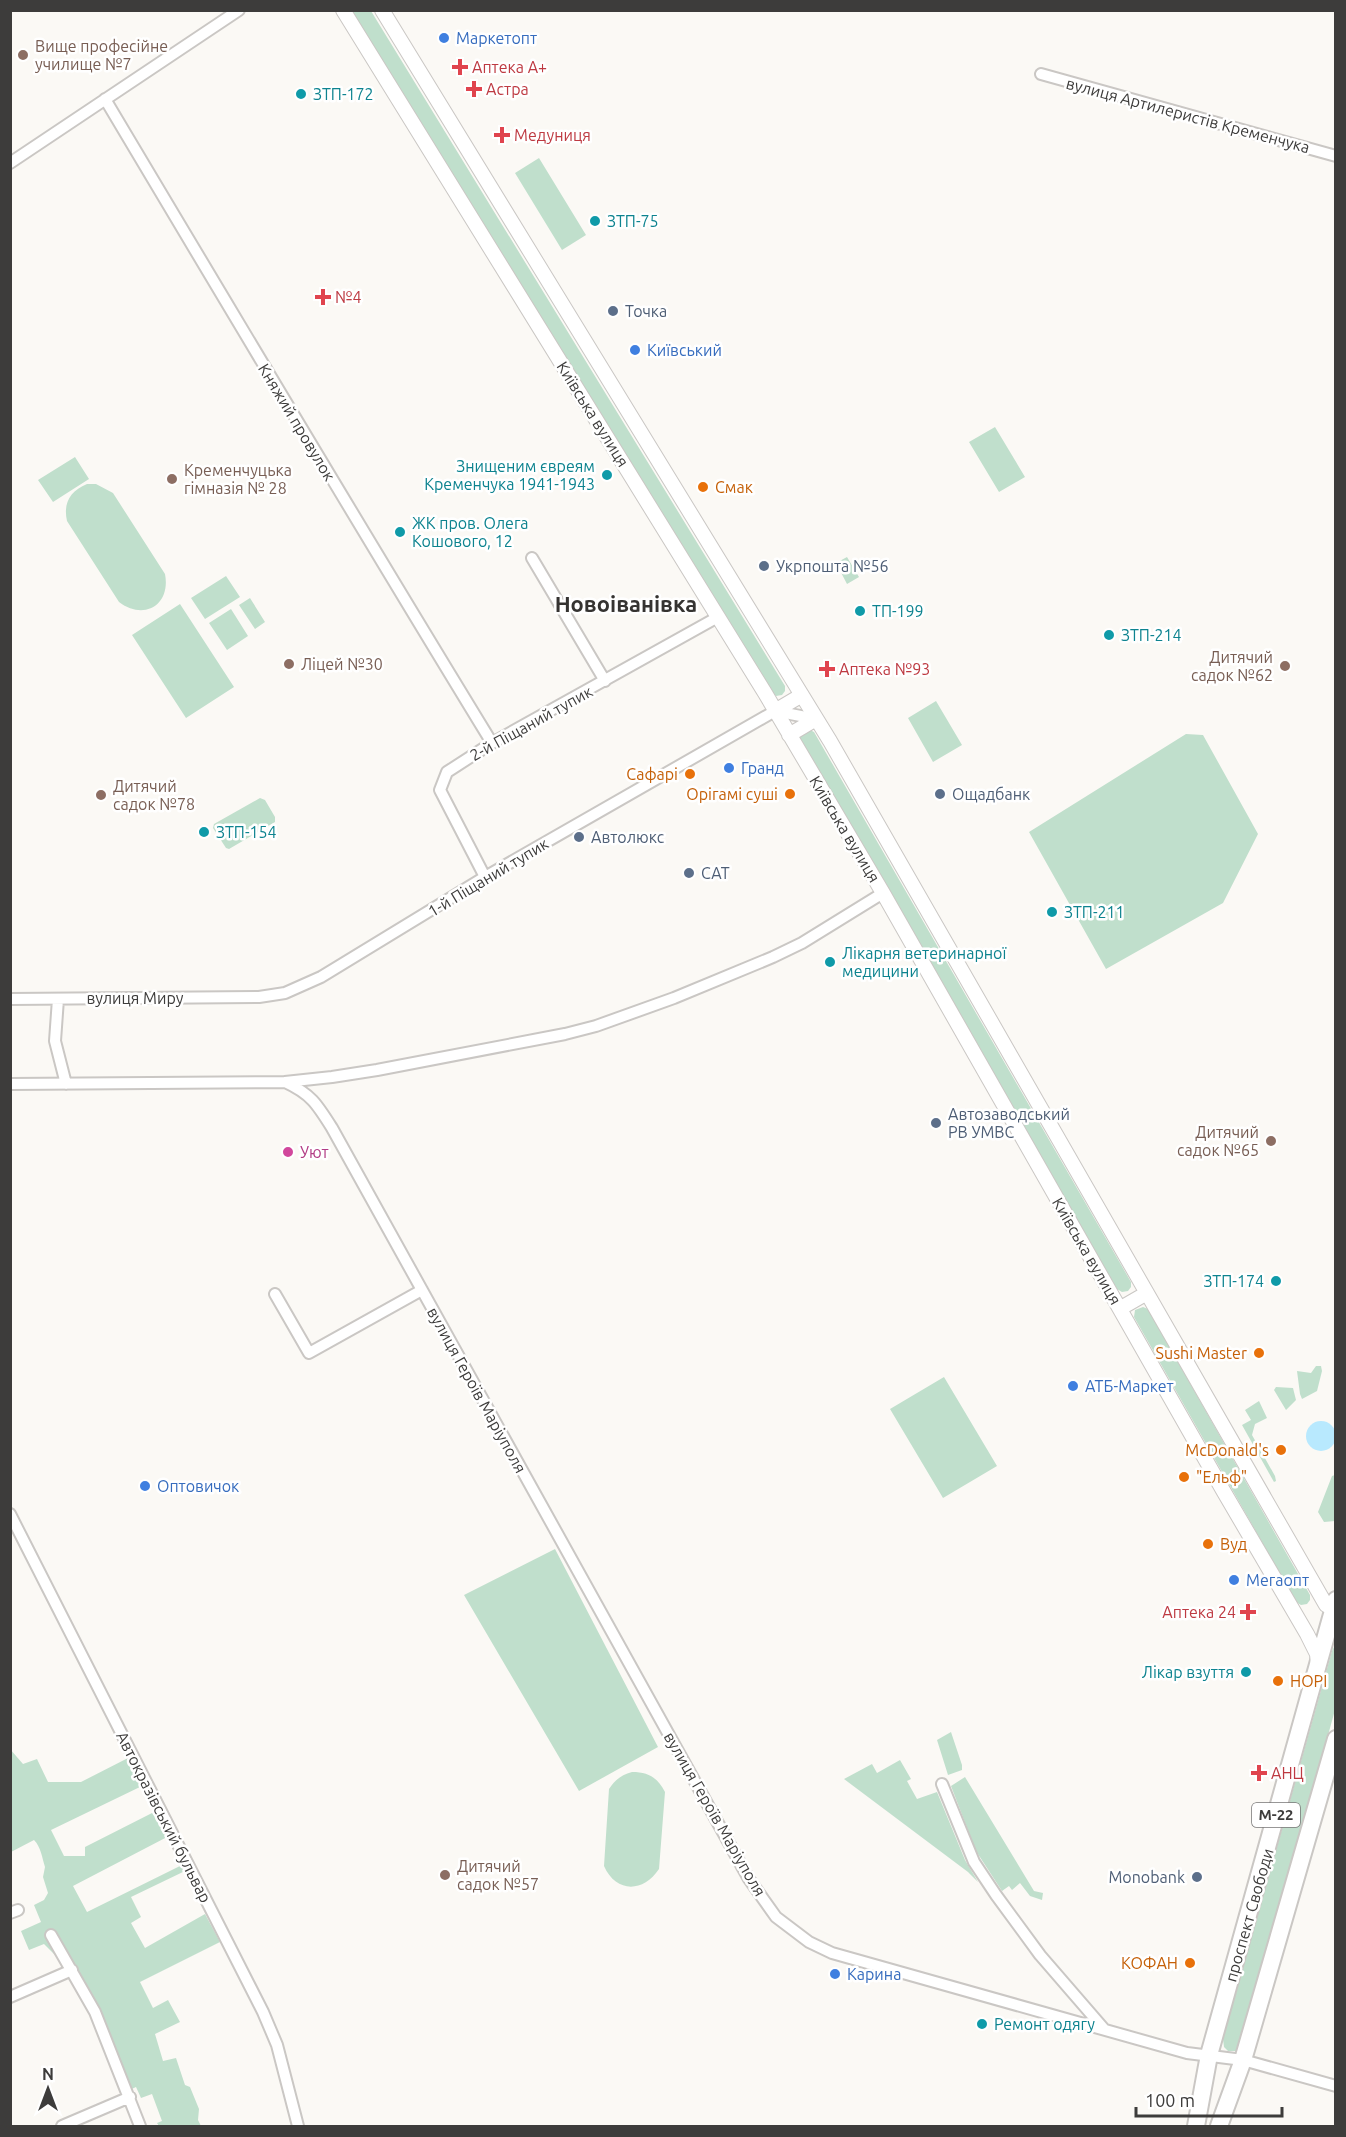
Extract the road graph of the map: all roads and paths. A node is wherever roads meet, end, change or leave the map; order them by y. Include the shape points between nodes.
1 (239, 10) edge
2 (344, 10) edge
3 (382, 10) edge
4 (1041, 74) dead end
5 (105, 99) junction
6 (1335, 156) edge
7 (10, 163) edge
8 (532, 558) dead end
9 (718, 617) junction
10 (605, 681) junction
11 (802, 695) junction
12 (775, 711) junction
13 (816, 719) junction
14 (789, 735) junction
15 (492, 743) junction
16 (485, 877) junction
17 (882, 893) junction
18 (259, 997) joint
19 (10, 999) edge
20 (58, 999) junction
21 (285, 1082) junction
22 (10, 1084) edge
23 (66, 1084) junction
24 (422, 1290) junction
25 (1147, 1293) junction
26 (275, 1294) dead end
27 (1121, 1308) junction
28 (10, 1514) edge
29 (1335, 1605) edge
30 (1318, 1664) junction
31 (1335, 1739) edge
32 (942, 1784) dead end
33 (51, 1935) dead end
34 (72, 1970) junction
35 (10, 1997) edge
36 (1104, 2029) junction
37 (1209, 2055) junction
38 (1243, 2060) junction
39 (1335, 2086) edge
40 (130, 2097) junction
41 (62, 2127) edge
42 (140, 2127) edge
43 (298, 2127) edge
44 (1196, 2127) edge
45 (1219, 2127) edge

1 - 5 street
2 - 9 main road, Київська вулиця
3 - 11 main road, Київська вулиця
4 - 6 street, вулиця Артилеристів Кременчука
5 - 7 street
5 - 15 street, Княжий провулок
8 - 10 street
9 - 10 street, 2-й Піщаний тупик
9 - 12 main road, Київська вулиця
10 - 15 street, 2-й Піщаний тупик
11 - 12 main road
11 - 13 main road, Київська вулиця
12 - 13 street
12 - 14 main road, Київська вулиця
12 - 16 street, 1-й Піщаний тупик
13 - 14 main road
13 - 25 main road, Київська вулиця
14 - 17 main road, Київська вулиця
15 - 16 street, 2-й Піщаний тупик via 447,772 440,790
16 - 18 street, 1-й Піщаний тупик via 321,977 285,993
17 - 21 street via 773,957 596,1026 377,1070
17 - 27 main road, Київська вулиця
18 - 20 street, вулиця Миру
19 - 20 street, вулиця Миру
20 - 23 street via 55,1041
21 - 23 street
21 - 24 street, вулиця Героїв Маріуполя via 307,1093 319,1107
22 - 23 street
24 - 26 street, вулиця Героїв Маріуполя via 309,1353
24 - 36 street, вулиця Героїв Маріуполя via 748,1880 776,1917 809,1942 832,1953
25 - 27 main road
25 - 29 main road, Київська вулиця via 1326,1605
27 - 30 main road, Київська вулиця via 1307,1634
28 - 43 street, Автокразівський бульвар via 262,2012 277,2045
29 - 30 highway, проспект Свободи / М-22
30 - 37 highway, проспект Свободи / М-22
31 - 38 highway, М-22
32 - 36 street via 974,1862 1040,1955
33 - 34 street
34 - 35 street
34 - 40 street via 95,2012
36 - 37 street, вулиця Героїв Маріуполя via 1187,2053
37 - 38 street, вулиця Героїв Маріуполя
37 - 44 highway, проспект Свободи / М-22
38 - 39 street, вулиця Героїв Маріуполя
38 - 45 highway, М-22
40 - 41 street
40 - 42 street

